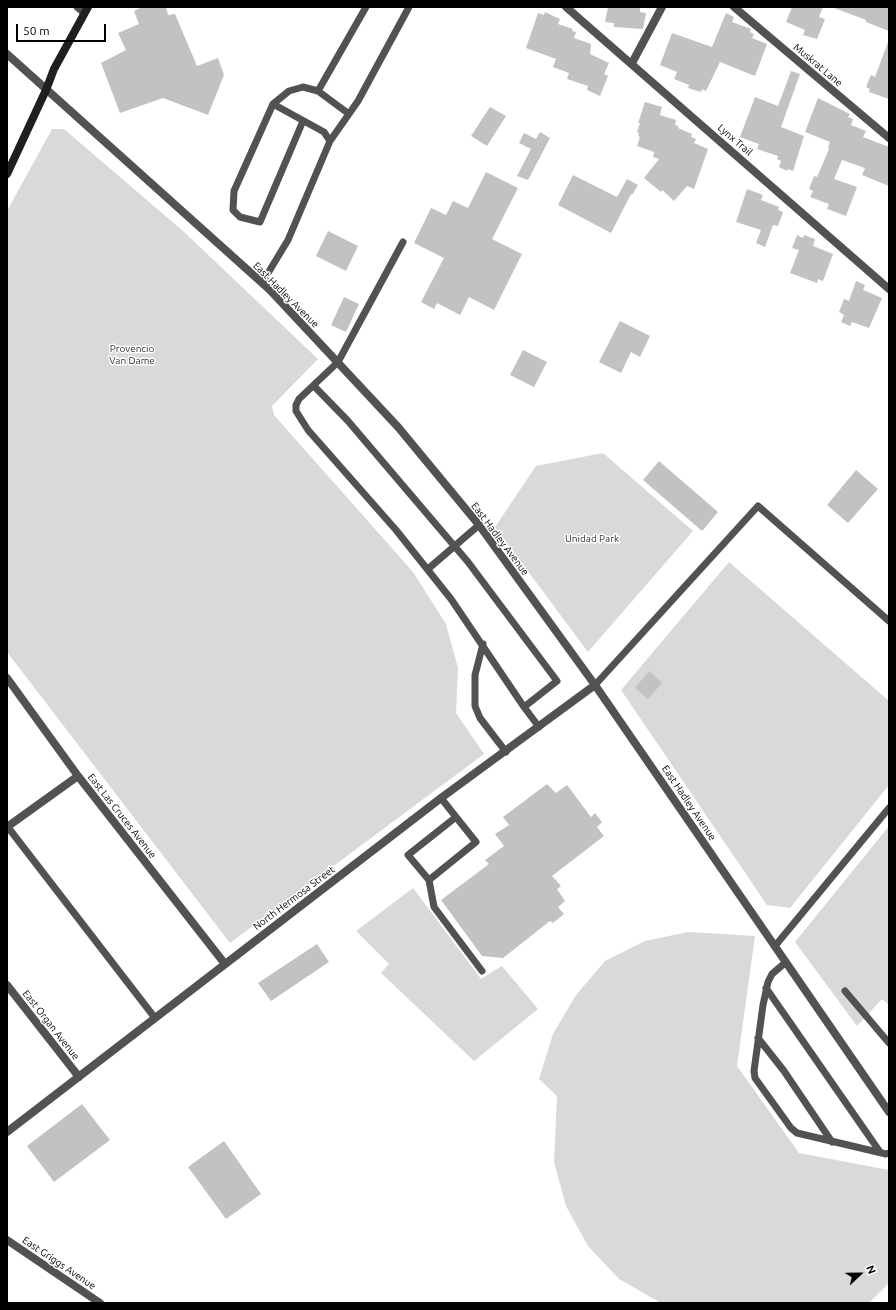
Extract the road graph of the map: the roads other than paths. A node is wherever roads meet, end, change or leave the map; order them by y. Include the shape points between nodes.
1 (77, 7) edge
2 (366, 7) edge
3 (410, 7) edge
4 (566, 7) edge
5 (662, 7) edge
6 (734, 7) edge
7 (86, 10) edge
8 (7, 54) edge
9 (632, 63) junction
10 (46, 90) junction
11 (318, 91) junction
12 (273, 104) junction
13 (349, 114) junction
14 (303, 120) junction
15 (889, 138) edge
16 (330, 141) junction
17 (10, 161) edge
18 (7, 174) edge
19 (403, 242) dead end
20 (262, 283) junction
21 (889, 288) edge
22 (338, 362) junction
23 (314, 386) junction
24 (479, 526) junction
25 (455, 546) junction
26 (428, 569) junction
27 (889, 621) edge
28 (483, 644) junction
29 (7, 678) edge
30 (596, 685) junction
31 (524, 707) junction
32 (539, 727) junction
33 (506, 752) junction
34 (78, 776) junction
35 (441, 798) junction
36 (889, 808) edge
37 (456, 817) junction
38 (7, 826) edge
39 (429, 880) junction
40 (775, 946) junction
41 (786, 962) junction
42 (225, 964) junction
43 (482, 971) dead end
44 (7, 985) edge
45 (766, 988) junction
46 (844, 992) dead end
47 (155, 1018) junction
48 (758, 1038) junction
49 (889, 1043) edge
50 (79, 1076) junction
51 (889, 1112) edge
52 (8, 1130) edge
53 (832, 1142) junction
54 (880, 1152) junction
55 (889, 1153) edge
56 (7, 1240) edge
57 (100, 1303) edge

1 - 7 lane
2 - 11 lane
3 - 13 lane
4 - 9 street, Lynx Trail
5 - 9 street
6 - 15 street, Muskrat Lane
7 - 10 main road via 54,69
8 - 10 street, East Hadley Avenue
9 - 21 street, Lynx Trail
10 - 17 main road
10 - 20 street, East Hadley Avenue
11 - 12 lane via 303,87 289,91
11 - 13 lane
12 - 14 lane
12 - 14 lane via 234,190 233,210 240,217 260,222
13 - 16 lane
14 - 16 lane via 324,132
16 - 20 lane via 288,240
17 - 18 main road
19 - 22 lane
20 - 22 street, East Hadley Avenue
22 - 23 lane
22 - 24 street, East Hadley Avenue via 398,427
23 - 25 lane via 353,427
23 - 26 lane via 296,405 300,419
24 - 25 lane
24 - 30 street, East Hadley Avenue
25 - 26 lane
25 - 31 lane via 557,682
26 - 28 lane
27 - 30 lane via 758,506
28 - 31 lane
28 - 33 lane via 476,675 475,706 480,718
29 - 34 street, East Las Cruces Avenue
30 - 32 street, North Hermosa Street
30 - 40 street, East Hadley Avenue
31 - 32 lane
32 - 33 street, North Hermosa Street
33 - 35 street, North Hermosa Street
34 - 38 street
34 - 42 street, East Las Cruces Avenue
35 - 37 lane
35 - 42 street, North Hermosa Street
36 - 40 lane
37 - 39 lane via 476,842
37 - 39 lane via 408,855
38 - 47 lane
39 - 43 lane via 434,907
40 - 41 street, East Hadley Avenue
41 - 45 lane via 772,974
41 - 51 street, East Hadley Avenue
42 - 47 street, North Hermosa Street
44 - 50 street, East Organ Avenue
45 - 48 lane
45 - 54 lane
46 - 49 lane
47 - 50 street, North Hermosa Street
48 - 53 lane via 784,1071
48 - 53 lane via 755,1078 791,1128 806,1137
50 - 52 street, North Hermosa Street
53 - 54 lane
54 - 55 lane
56 - 57 street, East Griggs Avenue

